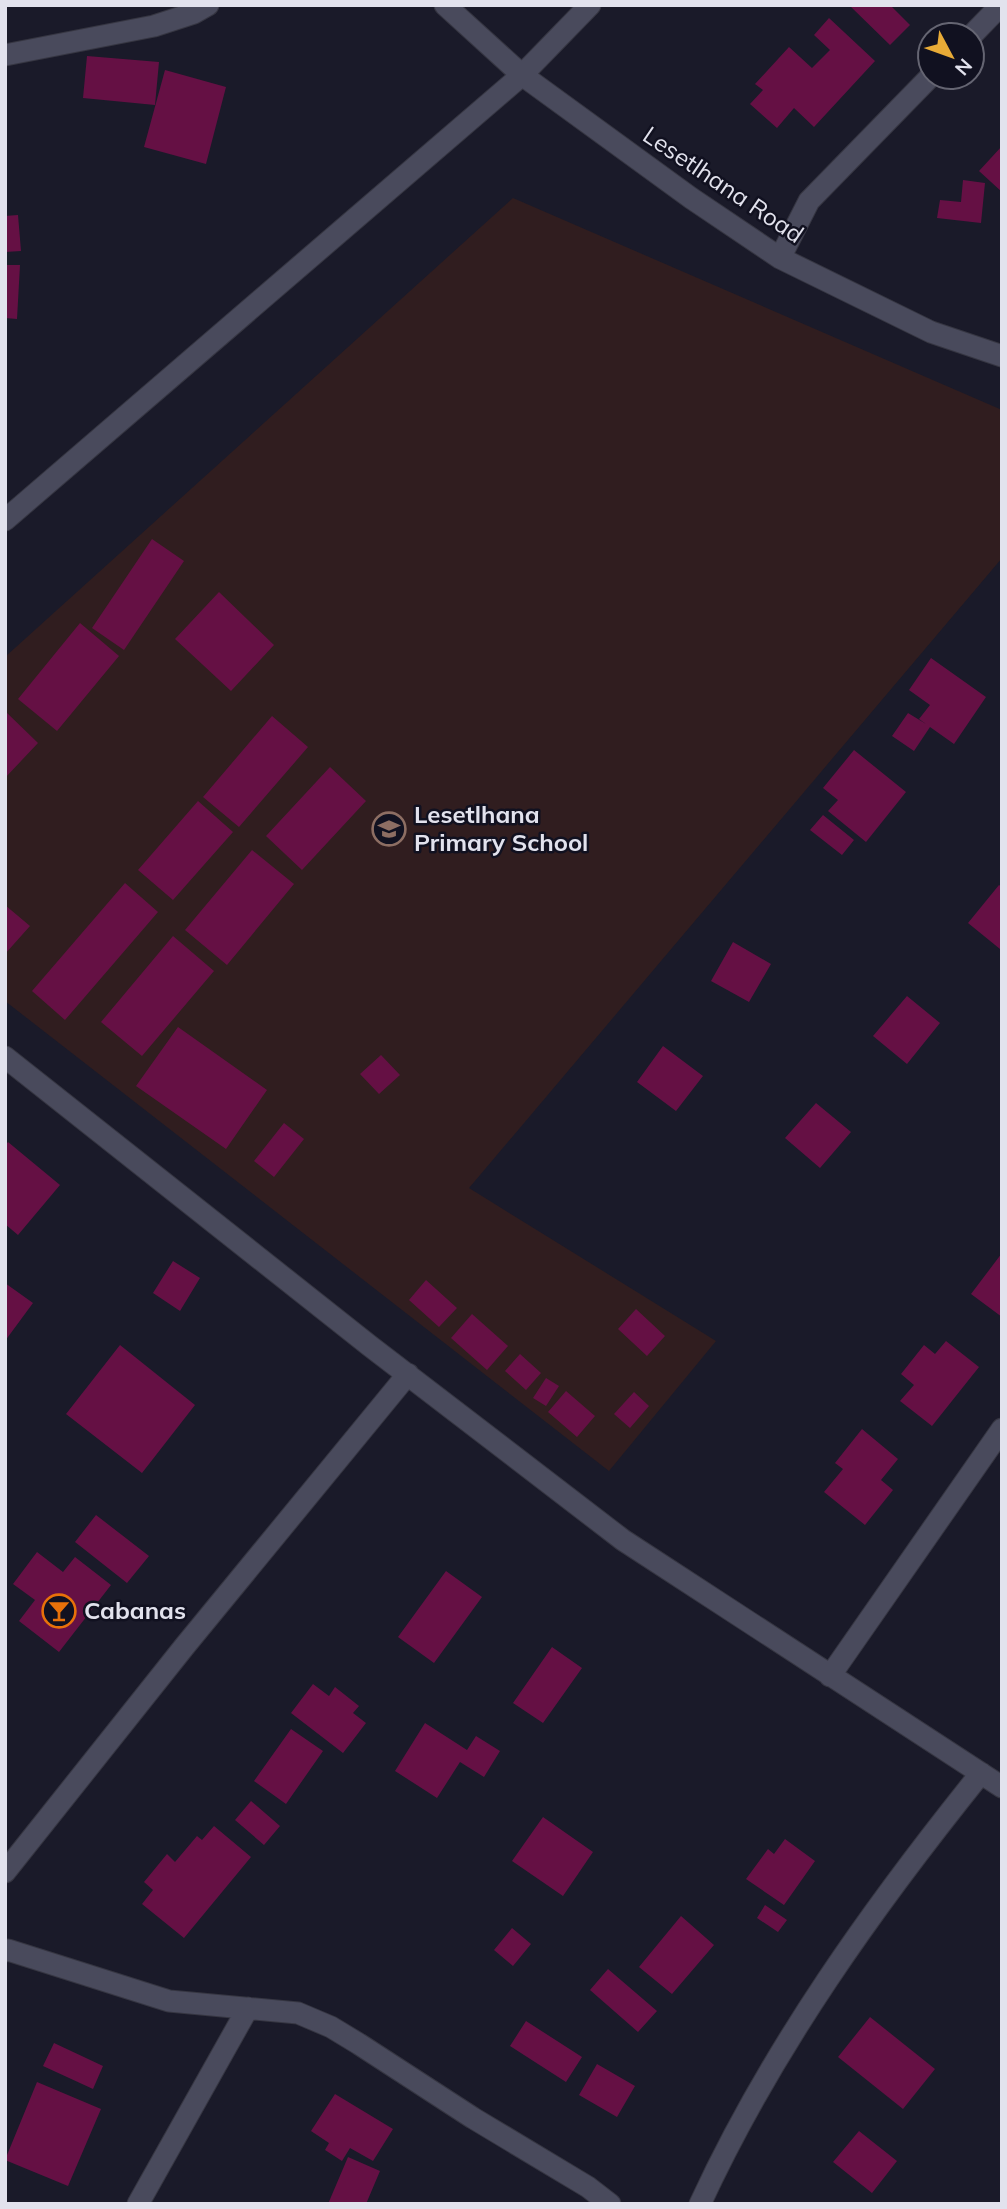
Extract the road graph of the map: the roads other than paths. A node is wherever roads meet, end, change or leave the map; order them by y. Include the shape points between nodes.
1 (208, 5) edge
2 (590, 5) edge
3 (1001, 5) edge
4 (446, 6) edge
5 (986, 21) edge
6 (5, 55) edge
7 (522, 75) junction
8 (916, 91) edge
9 (780, 258) junction
10 (1002, 356) edge
11 (5, 520) edge
12 (6, 1059) edge
13 (408, 1374) junction
14 (1002, 1429) edge
15 (830, 1676) junction
16 (981, 1773) junction
17 (1002, 1787) edge
18 (5, 1872) edge
19 (5, 1951) edge
20 (248, 2008) junction
21 (138, 2204) edge
22 (610, 2204) edge
23 (701, 2204) edge

1 - 6 street via 154,26
2 - 7 street
3 - 5 street
4 - 7 street, Lesetlhana Road
7 - 9 street, Lesetlhana Road
7 - 11 street
8 - 9 street via 809,201
9 - 10 street, Lesetlhana Road via 931,332
12 - 13 street
13 - 15 street via 623,1540
13 - 18 street
14 - 15 street
15 - 16 street
16 - 17 street
16 - 23 street via 880,1902 806,2014 726,2149
19 - 20 street via 169,2001
20 - 21 street
20 - 22 street via 298,2013 331,2027

